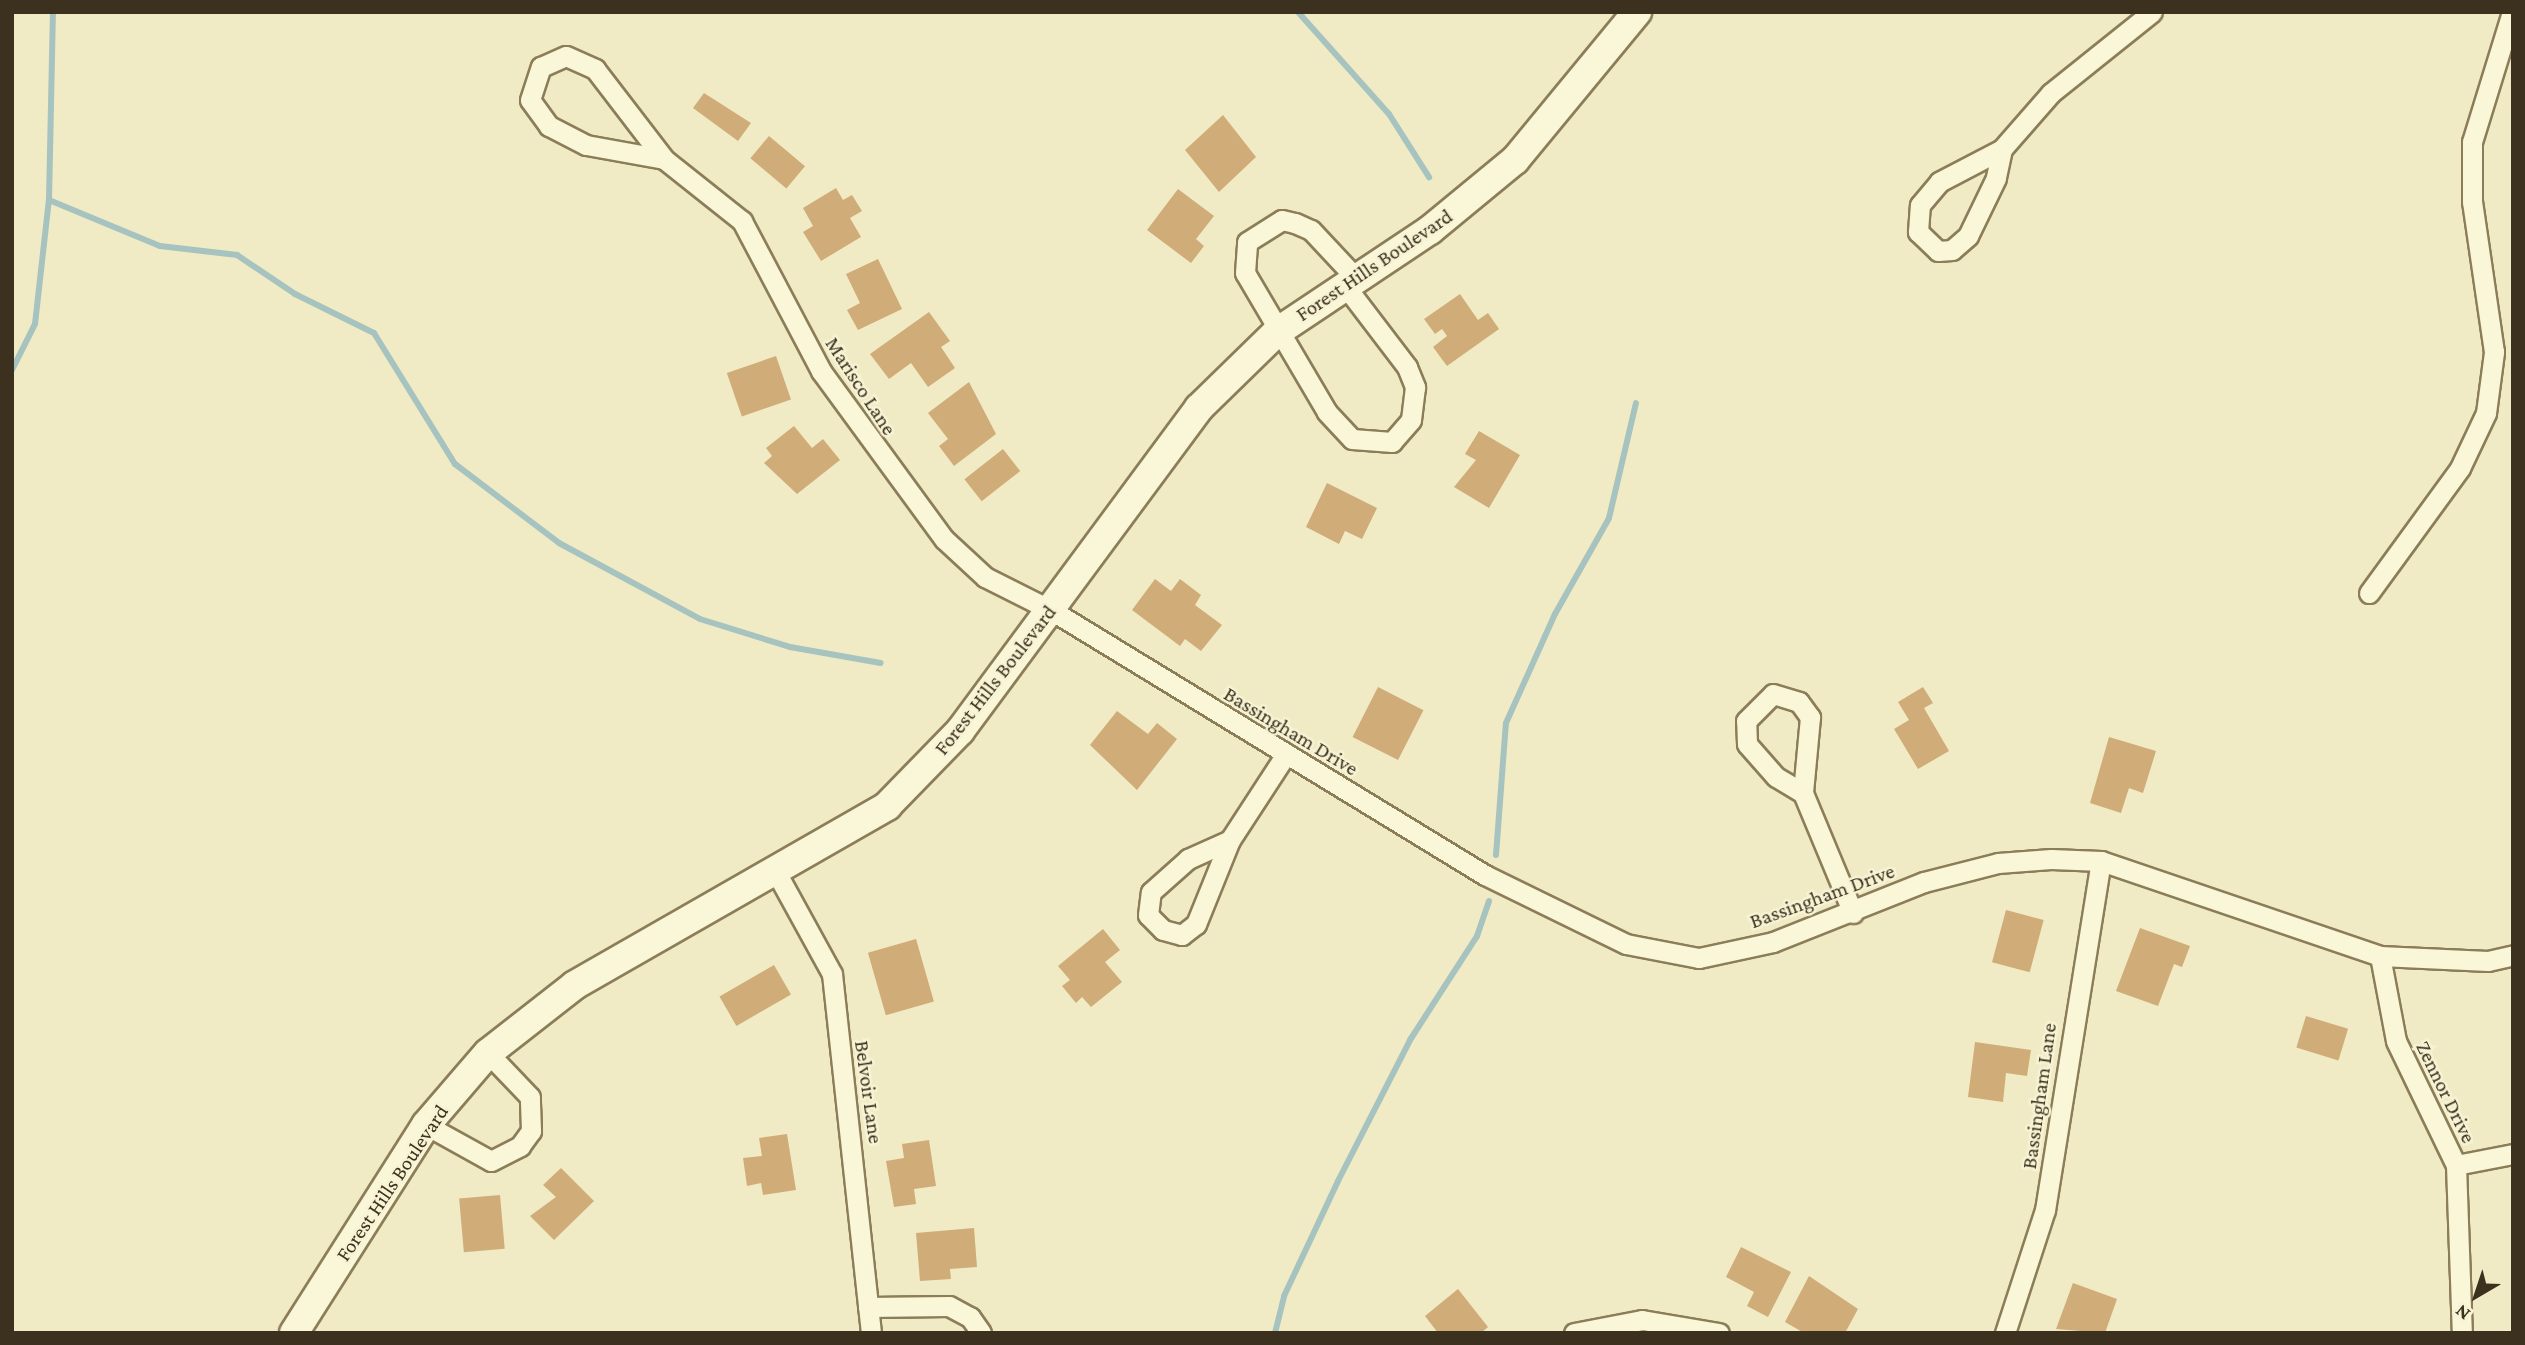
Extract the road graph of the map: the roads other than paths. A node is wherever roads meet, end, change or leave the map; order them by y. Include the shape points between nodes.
1 (1637, 12) edge
2 (2152, 12) edge
3 (2512, 12) edge
4 (2002, 149) junction
5 (664, 159) junction
6 (1349, 280) junction
7 (1277, 332) junction
8 (2369, 593) dead end
9 (1051, 610) junction
10 (1286, 754) junction
11 (1803, 793) junction
12 (1230, 840) junction
13 (2101, 861) junction
14 (776, 872) junction
15 (1853, 913) junction
16 (2513, 955) edge
17 (2380, 956) junction
18 (488, 1053) junction
19 (426, 1125) junction
20 (2513, 1154) edge
21 (2456, 1165) junction
22 (869, 1307) junction
23 (294, 1333) edge
24 (871, 1333) edge
25 (981, 1333) edge
26 (1574, 1333) edge
27 (1720, 1333) edge
28 (2006, 1333) edge
29 (2462, 1333) edge

1 - 6 main road, Forest Hills Boulevard via 1515,160 1430,230
2 - 4 street via 2051,93
3 - 8 street via 2472,142 2472,202 2494,352 2486,414 2460,468
4 - 4 street via 1939,182 1920,205 1918,232 1938,251 1952,250 1968,236 1996,178
5 - 5 street, Marisco Lane via 596,69 566,56 541,66 530,100 549,126 586,145
5 - 9 street, Marisco Lane via 742,221 821,371 944,539 985,578
6 - 7 main road, Forest Hills Boulevard
6 - 7 street via 1311,230 1282,220 1264,228 1247,242 1244,273
6 - 7 street via 1407,367 1415,387 1411,420 1398,438 1373,444 1340,428
7 - 9 main road, Forest Hills Boulevard via 1199,408
9 - 10 street, Bassingham Drive
9 - 14 main road, Forest Hills Boulevard via 960,731 887,806
10 - 12 street
10 - 15 street, Bassingham Drive via 1485,875 1626,944 1699,958 1773,942
11 - 11 street via 1810,717 1799,702 1773,694 1746,721 1746,744 1776,777
11 - 15 street
12 - 12 street via 1188,859 1150,892 1148,915 1163,930 1182,935 1196,924
13 - 15 street, Bassingham Drive via 1998,863 1924,882
13 - 17 street, Bassingham Drive
13 - 28 street, Bassingham Lane via 2045,1210
14 - 18 main road, Forest Hills Boulevard via 575,985
14 - 22 street, Belvoir Lane via 832,974
16 - 17 street, Bassingham Drive via 2488,961
17 - 21 street, Zennor Drive via 2396,1041
18 - 19 main road, Forest Hills Boulevard
18 - 19 street via 530,1097 531,1131 520,1146 491,1161
19 - 23 main road, Forest Hills Boulevard
20 - 21 street
21 - 29 street, Zennor Drive
22 - 24 street, Belvoir Lane
22 - 25 street via 949,1306 970,1317
26 - 27 street via 1642,1320

